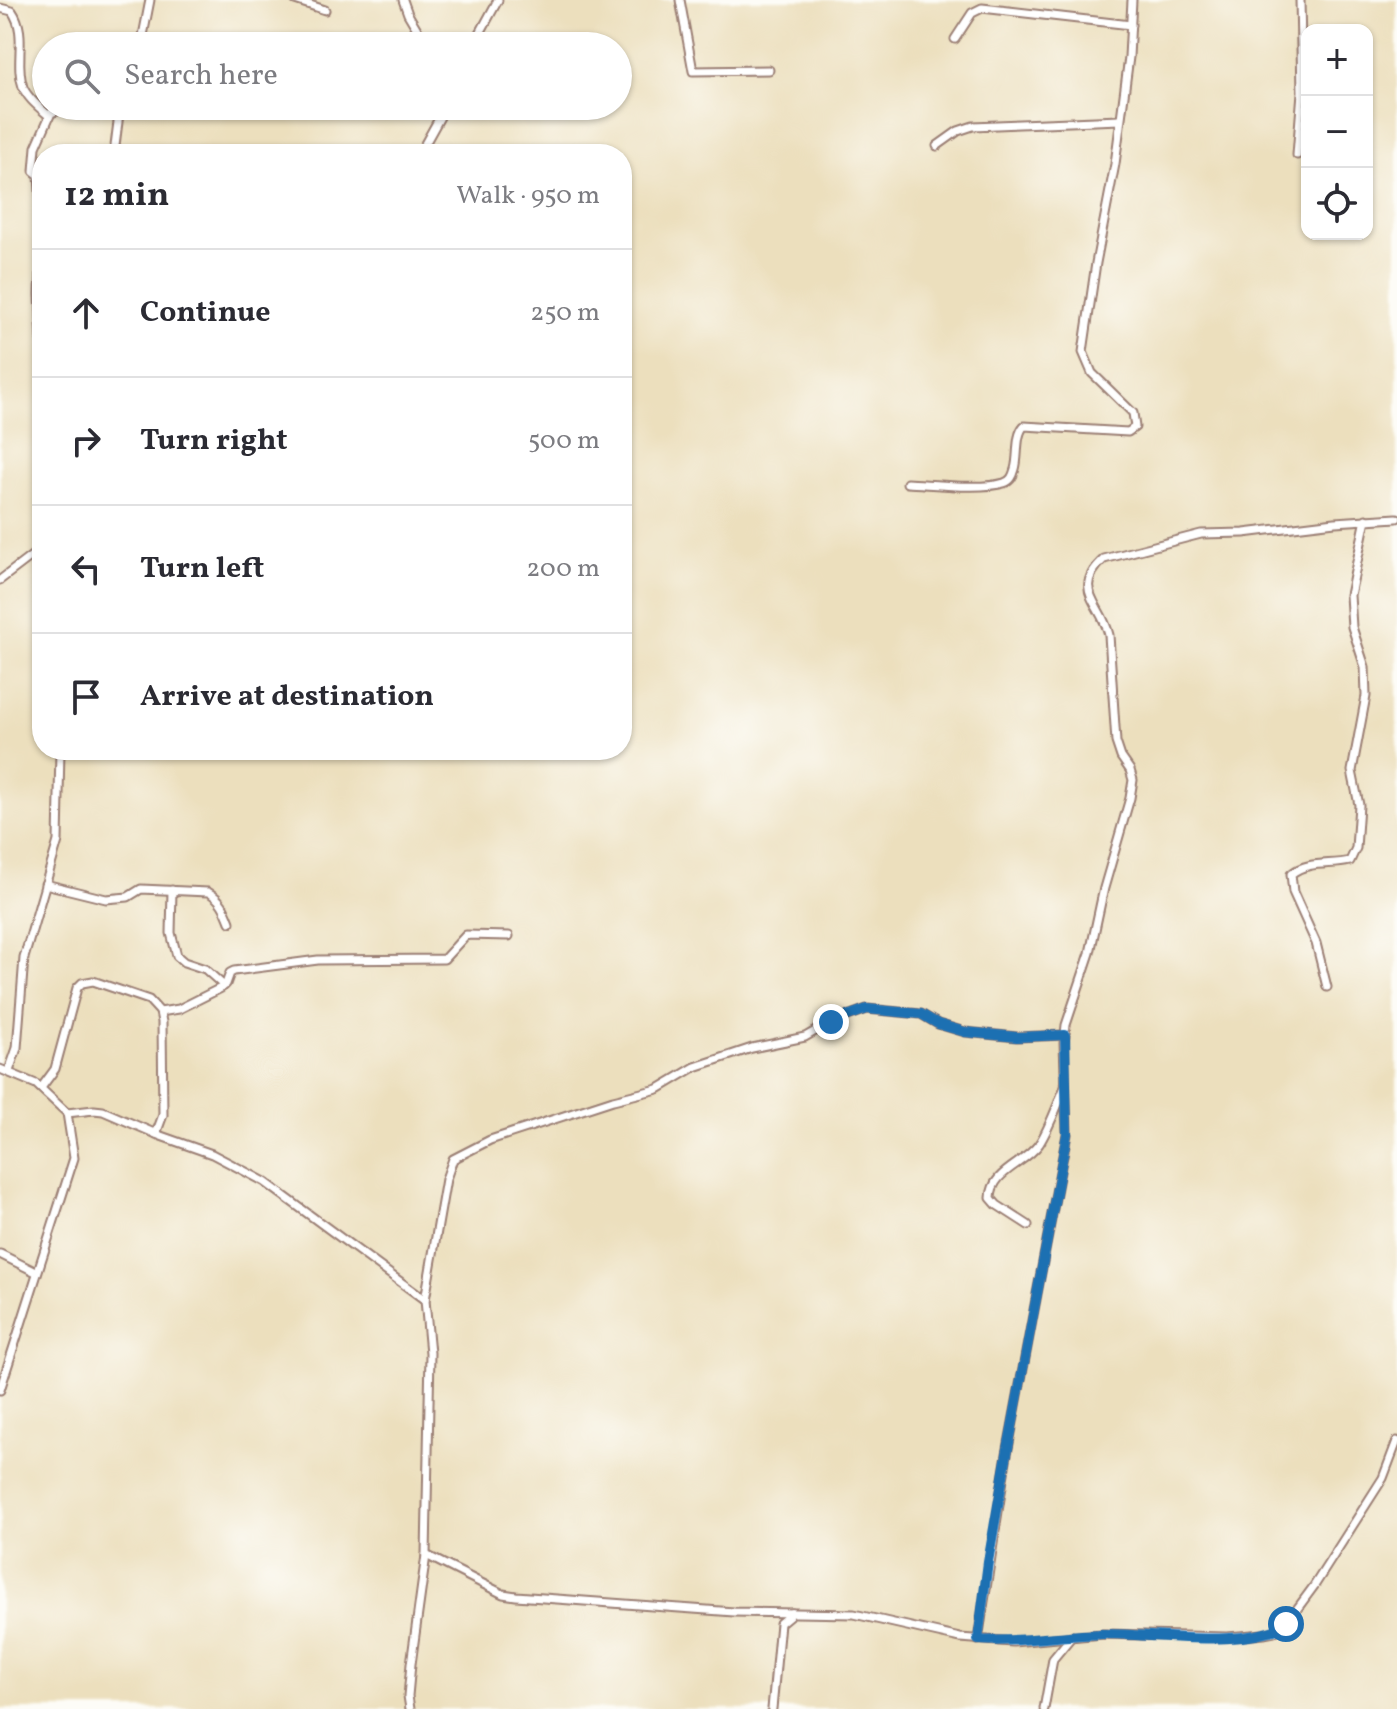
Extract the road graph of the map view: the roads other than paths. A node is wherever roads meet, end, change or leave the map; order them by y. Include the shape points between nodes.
1 (150, 0) edge
2 (295, 0) edge
3 (403, 0) edge
4 (498, 0) edge
5 (680, 0) edge
6 (1132, 0) edge
7 (1300, 0) edge
8 (0, 8) edge
9 (325, 10) dead end
10 (1131, 25) junction
11 (144, 32) edge
12 (419, 32) edge
13 (481, 32) edge
14 (955, 39) dead end
15 (769, 70) dead end
16 (32, 98) edge
17 (47, 120) edge
18 (118, 120) edge
19 (438, 120) edge
20 (1120, 120) junction
21 (38, 144) edge
22 (115, 144) edge
23 (425, 144) edge
24 (937, 146) dead end
25 (1297, 155) dead end
26 (907, 483) dead end
27 (1397, 518) edge
28 (1366, 519) junction
29 (32, 556) edge
30 (0, 580) edge
31 (60, 760) edge
32 (45, 884) junction
33 (172, 890) junction
34 (230, 922) dead end
35 (509, 936) dead end
36 (224, 986) junction
37 (1327, 987) dead end
38 (160, 1012) junction
39 (1065, 1035) junction
40 (4, 1070) edge
41 (1065, 1085) junction
42 (41, 1088) junction
43 (67, 1113) junction
44 (156, 1134) junction
45 (1028, 1225) dead end
46 (0, 1254) edge
47 (36, 1272) junction
48 (425, 1300) junction
49 (0, 1390) edge
50 (1397, 1441) edge
51 (426, 1555) junction
52 (792, 1613) junction
53 (1072, 1636) junction
54 (978, 1640) junction
55 (410, 1709) edge
56 (772, 1709) edge
57 (1044, 1709) edge

1 - 11 street
2 - 9 street
3 - 12 street
4 - 13 street
5 - 15 street via 693,71
6 - 10 street
7 - 25 street
8 - 16 street via 13,7 20,26 22,87
10 - 14 street via 982,8 972,13
10 - 20 street
17 - 21 street
18 - 22 street
19 - 23 street
20 - 24 street via 973,126
20 - 26 street via 1083,352 1092,373 1133,413 1135,427 1128,432 1024,426 1015,471 1005,483
27 - 28 street
28 - 37 street via 1350,595 1352,627 1365,667 1363,719 1352,771 1359,805 1356,848 1350,861 1312,864 1291,874
28 - 39 street via 1201,534 1104,559 1093,569 1088,586 1109,635 1116,742 1133,780
29 - 30 street
31 - 32 street via 58,841
32 - 33 street via 106,899 128,897 141,889
32 - 40 street via 24,958 16,1054
33 - 34 street via 216,896
33 - 36 street via 171,933 177,956 205,969
35 - 36 street via 466,935 444,959 318,960 234,971
36 - 38 street via 179,1009
38 - 42 street via 149,1000 93,981 82,983 55,1069
38 - 44 street via 163,1115
39 - 41 street
39 - 48 street via 965,1032 921,1014 867,1009 805,1037 695,1067 658,1089 490,1140 453,1159 450,1166
40 - 42 street
41 - 45 street via 1038,1145 996,1180 991,1191 997,1205
41 - 54 street via 1066,1146 1004,1470
42 - 43 street
43 - 44 street via 103,1111
43 - 47 street via 74,1158
44 - 48 street via 212,1154 265,1182
46 - 47 street
47 - 49 street
48 - 51 street via 430,1353
50 - 53 street via 1355,1526 1286,1624 1274,1632 1227,1637
51 - 52 street via 503,1594
51 - 55 street
52 - 54 street via 854,1614
52 - 56 street via 780,1623
53 - 54 street
53 - 57 street via 1053,1659

